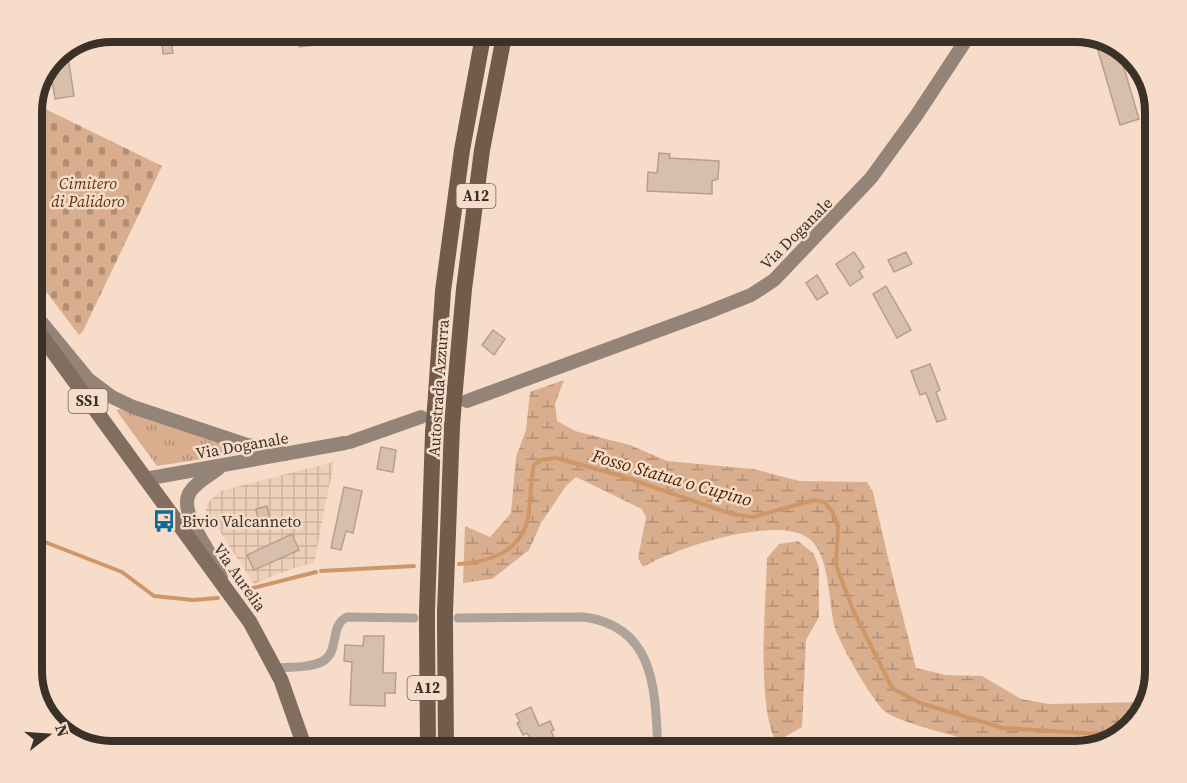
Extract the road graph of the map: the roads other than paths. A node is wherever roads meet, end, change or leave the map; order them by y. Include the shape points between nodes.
1 (482, 42) edge
2 (503, 42) edge
3 (965, 42) edge
4 (42, 323) edge
5 (42, 337) edge
6 (467, 401) dead end
7 (421, 417) dead end
8 (285, 454) junction
9 (224, 465) junction
10 (145, 478) junction
11 (222, 581) junction
12 (424, 614) junction
13 (448, 614) junction
14 (276, 668) junction
15 (302, 741) edge
16 (428, 741) edge
17 (446, 741) edge
18 (657, 741) edge

1 - 12 highway, Autostrada Azzurra / A12, bridge via 462,150 443,291
2 - 13 highway, Autostrada Azzurra / A12, bridge via 482,150 464,289 447,524
3 - 6 main road, Via Doganale via 871,178 764,287 706,313
4 - 8 main road via 88,379 112,397 244,444
5 - 10 main road, Via Aurelia / SS1
7 - 8 main road, Via Doganale via 347,442
8 - 9 main road, Via Doganale
9 - 10 main road, Via Doganale
9 - 11 main road via 194,487 187,501 191,521 210,550
10 - 11 main road, Via Aurelia / SS1
11 - 14 main road, Via Aurelia / SS1
12 - 14 street via 347,617 339,622 326,659
12 - 16 highway, Autostrada Azzurra / A12
13 - 17 highway, Autostrada Azzurra / A12
13 - 18 street via 578,617 623,630 638,645 650,675
14 - 15 main road, Via Aurelia / SS1

